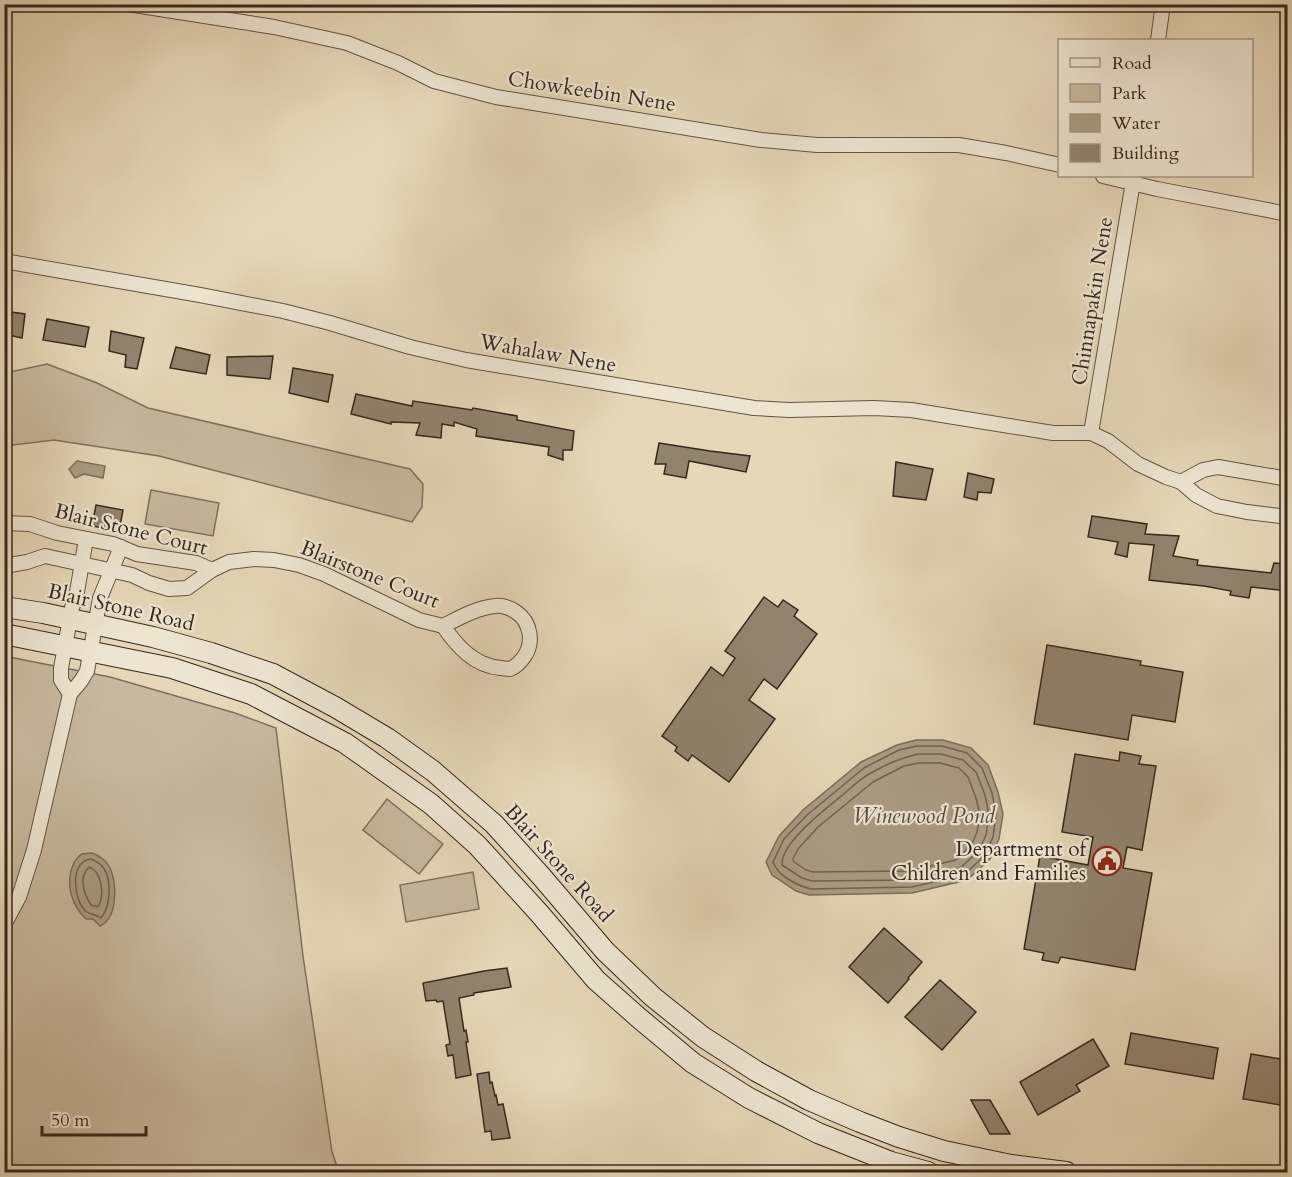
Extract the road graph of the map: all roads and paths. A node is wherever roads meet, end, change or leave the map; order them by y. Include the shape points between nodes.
1 (128, 4) edge
2 (1163, 4) edge
3 (1158, 39) edge
4 (1058, 165) edge
5 (1113, 177) edge
6 (1133, 179) edge
7 (1287, 214) edge
8 (4, 261) edge
9 (1091, 433) junction
10 (1287, 479) edge
11 (1181, 482) junction
12 (1287, 517) edge
13 (4, 523) edge
14 (86, 539) junction
15 (121, 547) junction
16 (82, 564) junction
17 (4, 566) edge
18 (111, 570) junction
19 (212, 570) junction
20 (4, 606) edge
21 (70, 619) junction
22 (96, 625) junction
23 (443, 626) junction
24 (4, 634) edge
25 (65, 646) junction
26 (90, 651) junction
27 (70, 694) junction
28 (494, 824) junction
29 (477, 844) junction
30 (4, 925) edge
31 (703, 1037) junction
32 (687, 1057) junction
33 (899, 1137) junction
34 (891, 1162) junction
35 (928, 1173) edge
36 (1066, 1173) edge

1 - 4 street, Chowkeebin Nene via 347,43 435,81 496,97 761,140 817,145 959,145
2 - 3 street
5 - 6 street
6 - 7 street via 1157,189
6 - 9 street, Chinnapakin Nene
8 - 9 street, Wahalaw Nene via 284,311 466,360 754,408 911,410 1053,433
9 - 11 street via 1138,464
10 - 11 street via 1218,467
11 - 12 street via 1217,506
13 - 14 street, Blair Stone Court via 30,524
14 - 15 street, Blair Stone Court
14 - 16 street
15 - 18 street
15 - 19 street, Blair Stone Court
16 - 17 street, Blair Stone Court via 45,556
16 - 18 street, Blair Stone Court
16 - 21 street
18 - 19 street, Blair Stone Court via 169,590 187,588
18 - 22 street via 100,598
19 - 23 street, Blairstone Court via 229,562 255,559 299,565 419,620
20 - 21 main road, Blair Stone Road
21 - 22 main road, Blair Stone Road
21 - 25 street
22 - 26 street
22 - 28 main road, Blair Stone Road via 211,653 273,674 387,738 433,771
23 - 23 street, Blairstone Court via 479,610 510,608 522,616 530,640 519,664 510,669 491,668 468,656
24 - 25 main road
25 - 26 main road
25 - 27 street via 62,680
26 - 27 street via 87,671
26 - 29 main road via 172,668 251,694 345,743 431,804
27 - 30 street via 34,850 19,897
28 - 29 main road
28 - 31 main road, Blair Stone Road via 605,951
29 - 32 main road via 596,980
31 - 32 main road
31 - 33 main road, Blair Stone Road via 809,1101
32 - 34 main road via 749,1098 810,1130
33 - 34 main road
33 - 36 main road, Blair Stone Road via 944,1151
34 - 35 main road

